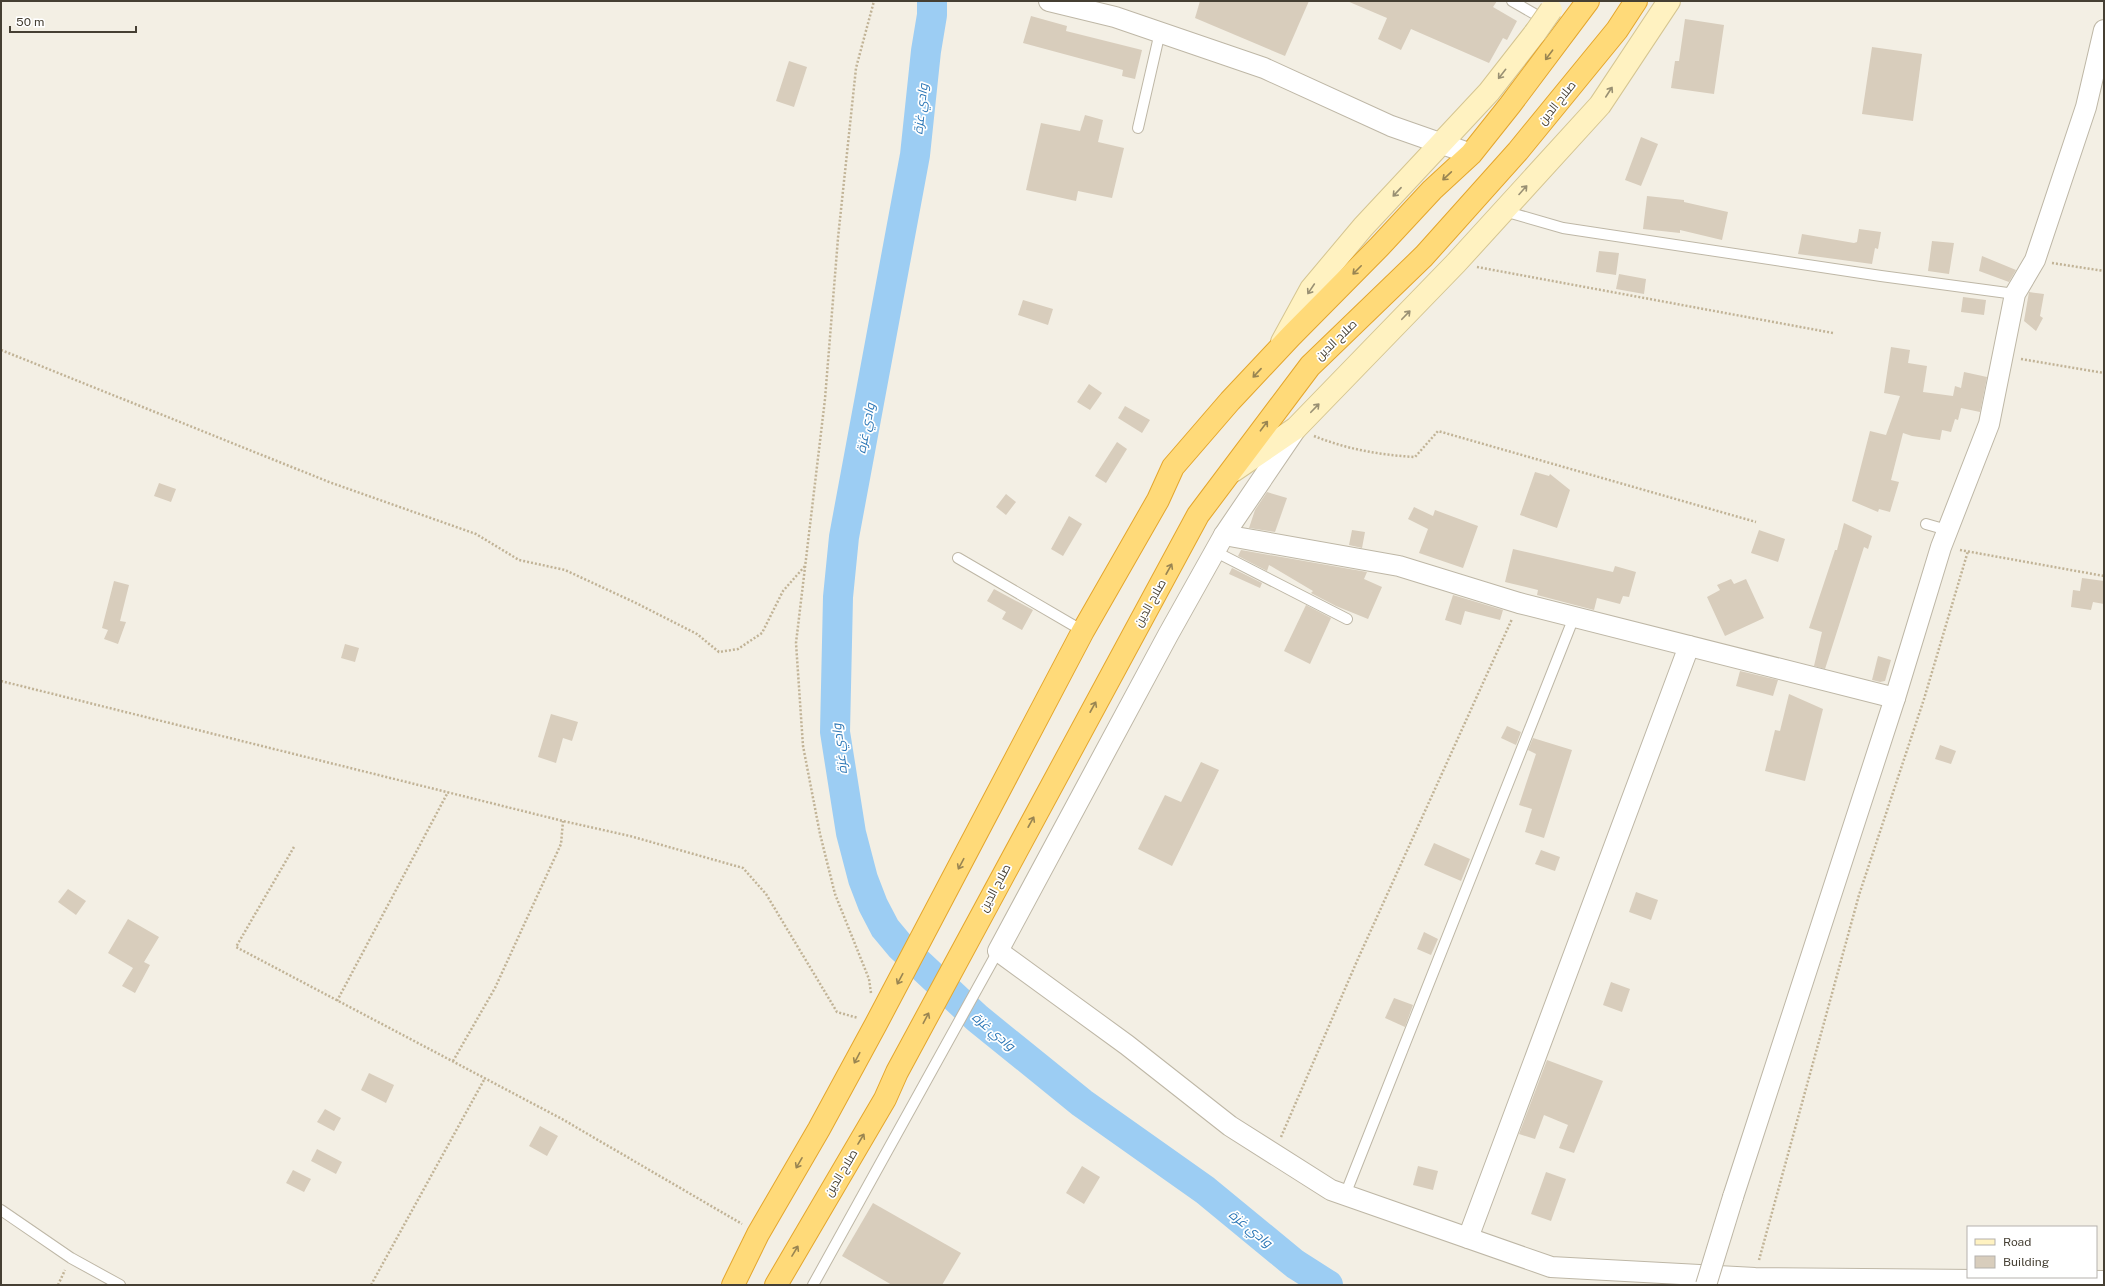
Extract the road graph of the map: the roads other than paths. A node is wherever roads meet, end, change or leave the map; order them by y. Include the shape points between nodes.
1 (1049, 1) edge
2 (1512, 1) edge
3 (1588, 1) edge
4 (1636, 1) edge
5 (1669, 1) edge
6 (1553, 22) edge
7 (2104, 30) edge
8 (1160, 32) junction
9 (1138, 128) dead end
10 (1441, 144) junction
11 (1471, 154) junction
12 (1504, 211) junction
13 (2015, 294) junction
14 (1277, 351) junction
15 (1296, 428) junction
16 (1229, 474) junction
17 (1926, 524) dead end
18 (1944, 538) junction
19 (1220, 543) junction
20 (958, 558) dead end
21 (1574, 617) junction
22 (1347, 619) dead end
23 (1083, 631) junction
24 (1689, 646) junction
25 (1895, 698) junction
26 (998, 952) junction
27 (1346, 1195) junction
28 (1, 1210) edge
29 (1468, 1238) junction
30 (2104, 1281) edge
31 (120, 1285) edge
32 (733, 1285) edge
33 (776, 1285) edge
34 (813, 1285) edge
35 (1706, 1285) edge

1 - 8 street via 1115,17
2 - 6 lane
3 - 6 highway
16 -> 4 highway, صلاح الدين via 1310,366 1424,256 1513,157 1617,30
12 -> 5 main road via 1600,105
6 -> 10 main road
6 -> 11 highway
7 - 13 street via 2086,107 2035,260
8 - 9 lane
8 - 10 street via 1264,68 1391,126
10 - 11 street
10 -> 14 main road via 1363,227 1311,289
11 -> 14 highway via 1432,190 1379,248
12 - 13 lane via 1563,228
15 -> 12 main road
13 - 18 street via 1989,424
14 -> 23 highway via 1174,467 1158,500
15 - 16 main road
15 - 19 street
33 -> 16 highway, صلاح الدين via 885,1099 1012,856 1198,515
17 - 18 lane
18 - 25 street
19 - 21 street via 1399,566
19 - 22 lane
19 - 26 street
20 - 23 lane
21 - 24 street
21 - 27 lane
23 -> 32 highway via 876,1024 758,1234
24 - 25 street
24 - 29 street
25 - 35 street, bridge
26 - 27 street via 1127,1046 1230,1126 1331,1190
26 - 34 lane
27 - 29 street
28 - 31 lane via 71,1258
29 - 30 street via 1551,1267 1755,1278

